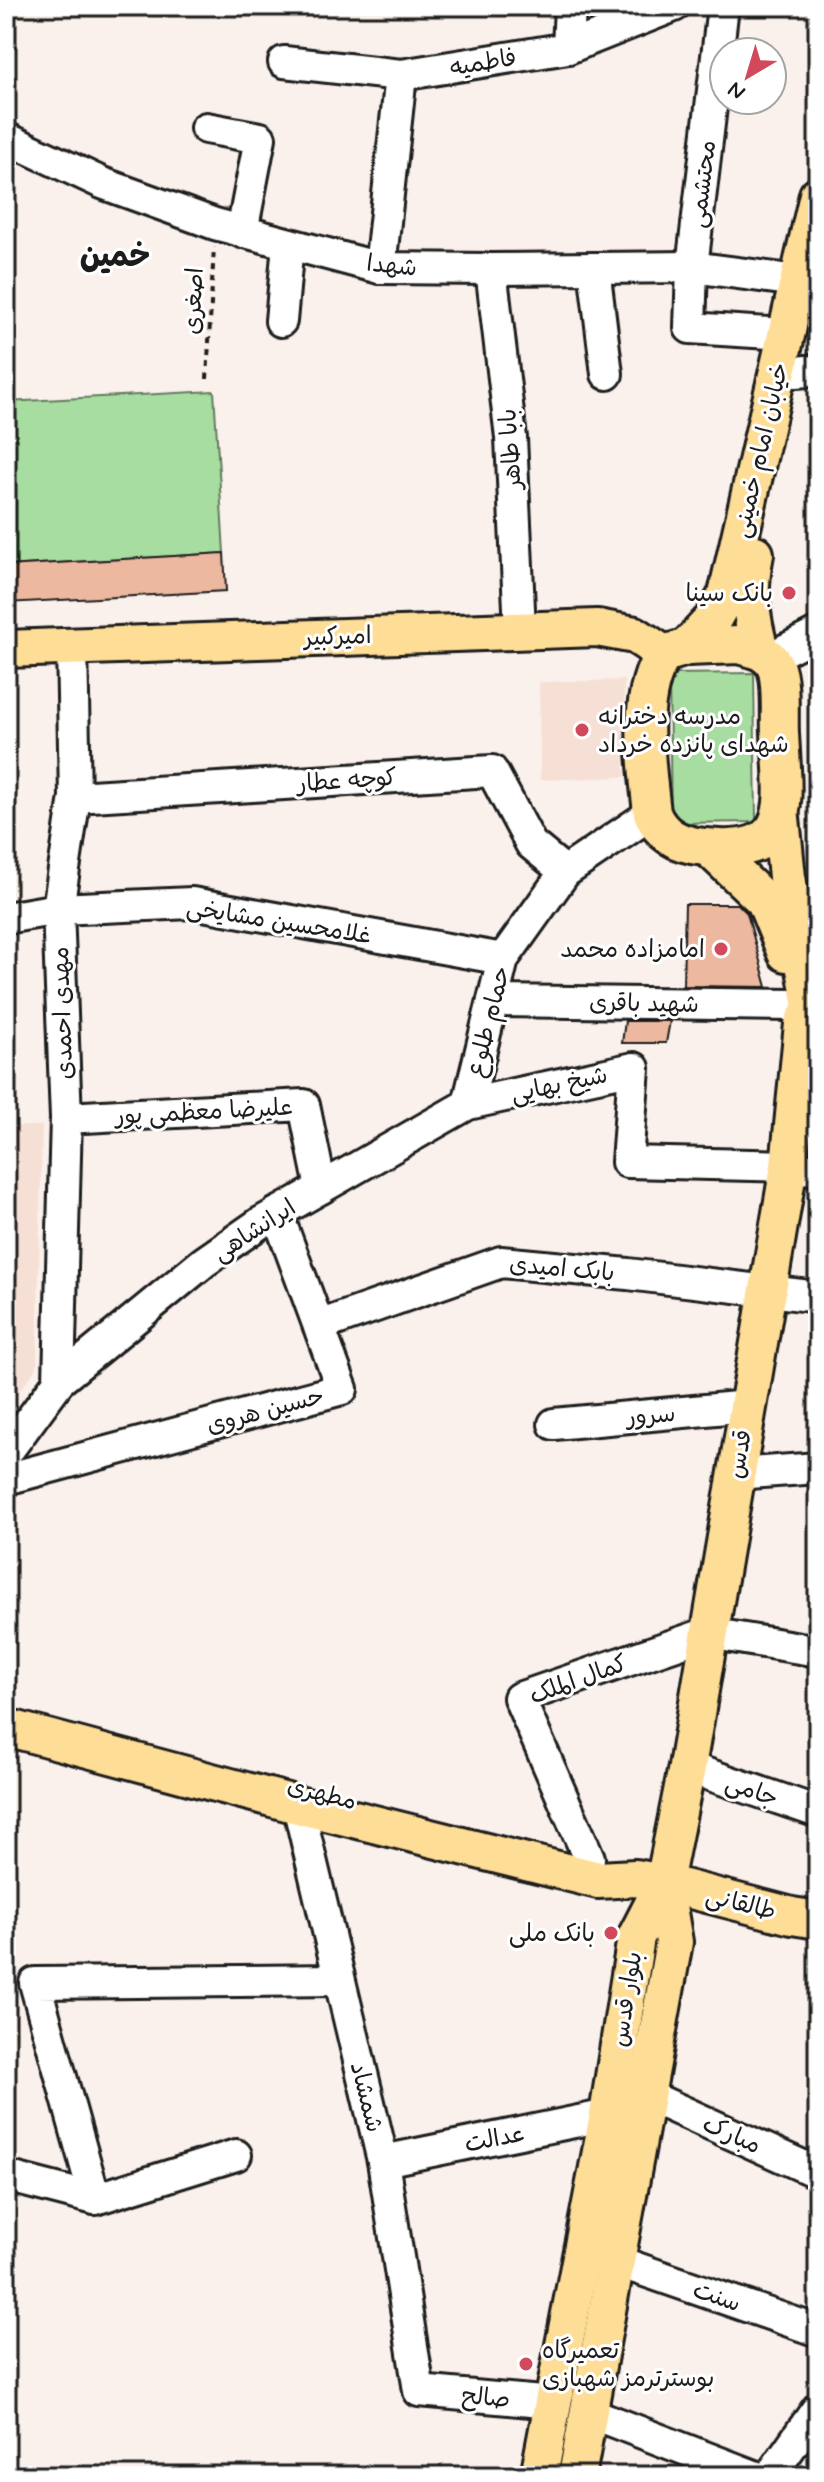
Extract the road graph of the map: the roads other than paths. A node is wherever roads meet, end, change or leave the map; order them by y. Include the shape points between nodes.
1 (570, 6) edge
2 (674, 6) edge
3 (723, 6) edge
4 (568, 48) junction
5 (284, 62) dead end
6 (401, 75) junction
7 (206, 128) dead end
8 (6, 138) edge
9 (818, 195) edge
10 (228, 228) junction
11 (288, 244) junction
12 (692, 267) junction
13 (380, 268) junction
14 (594, 268) junction
15 (491, 269) junction
16 (808, 279) edge
17 (281, 321) dead end
18 (786, 334) junction
19 (807, 371) edge
20 (607, 374) dead end
21 (520, 630) junction
22 (818, 633) edge
23 (72, 646) junction
24 (6, 649) edge
25 (675, 651) junction
26 (764, 654) junction
27 (75, 797) junction
28 (652, 813) junction
29 (781, 818) junction
30 (709, 848) junction
31 (565, 872) junction
32 (58, 909) junction
33 (6, 918) edge
34 (503, 959) junction
35 (493, 1001) junction
36 (807, 1010) edge
37 (468, 1104) junction
38 (66, 1118) junction
39 (804, 1168) edge
40 (321, 1188) junction
41 (277, 1213) junction
42 (768, 1290) junction
43 (818, 1297) edge
44 (319, 1326) junction
45 (59, 1381) junction
46 (748, 1406) junction
47 (554, 1424) dead end
48 (6, 1453) edge
49 (818, 1468) edge
50 (736, 1474) junction
51 (6, 1479) edge
52 (708, 1633) junction
53 (818, 1651) edge
54 (6, 1709) edge
55 (6, 1727) edge
56 (687, 1767) junction
57 (297, 1796) junction
58 (818, 1812) edge
59 (589, 1858) junction
60 (650, 1881) junction
61 (818, 1920) edge
62 (339, 1980) junction
63 (646, 2095) junction
64 (608, 2115) junction
65 (236, 2155) dead end
66 (383, 2161) junction
67 (818, 2173) edge
68 (6, 2176) edge
69 (95, 2199) junction
70 (616, 2261) junction
71 (818, 2331) edge
72 (419, 2391) joint
73 (553, 2403) junction
74 (818, 2408) edge
75 (588, 2412) junction
76 (539, 2476) edge
77 (577, 2476) edge
78 (754, 2476) edge
79 (770, 2476) edge

1 - 4 street
2 - 4 street, فاطمیه
3 - 12 street, محتشمی
4 - 6 street, فاطمیه
5 - 6 street, فاطمیه
6 - 13 street
7 - 10 street via 260,138
8 - 10 street, شهدا via 102,183
9 - 16 main road, خیابان امام خمینی
10 - 11 street, شهدا
11 - 13 street, شهدا
11 - 17 street
12 - 14 street, شهدا
12 - 16 street, شهدا
12 - 18 street, محتشمی via 690,328
13 - 15 street, شهدا
14 - 15 street, شهدا
14 - 20 street
15 - 21 street, بابا طاهر via 511,438
16 - 18 main road, خیابان امام خمینی
16 - 19 main road, خیابان امام خمینی
18 - 25 main road, خیابان امام خمینی via 727,594 713,619
19 - 26 main road, خیابان امام خمینی via 775,451 751,572 750,614
21 - 23 main road, امیرکبیر
21 - 25 main road, امیرکبیر via 597,628 635,635
22 - 26 street
23 - 24 main road, امیرکبیر
23 - 27 street, مهدی احمدی
25 - 26 main road via 739,645
25 - 28 main road via 650,680 646,707
26 - 29 main road via 778,677
27 - 31 street, کوچه عطار via 492,771 531,844
27 - 32 street, مهدی احمدی
28 - 30 main road via 668,836
28 - 31 street, حمام طلوع
29 - 30 main road via 756,844
29 - 36 main road, قدس
30 - 36 main road, قدس via 765,901
31 - 34 street, حمام طلوع
32 - 33 street, غلامحسین مشایخی
32 - 34 street, غلامحسین مشایخی via 192,903
32 - 38 street, مهدی احمدی
34 - 35 street, حمام طلوع
35 - 36 street, شهید باقری
35 - 37 street, حمام طلوع
36 - 39 main road, قدس
37 - 39 street, شیخ بهایی via 634,1068 627,1162
37 - 40 street, ایرانشاهی
38 - 40 street, علیرضا معظمی پور via 304,1105
38 - 45 street, مهدی احمدی
39 - 42 main road, قدس
40 - 41 street, ایرانشاهی
41 - 44 street, حسین هروی
41 - 45 street, ایرانشاهی via 204,1262
42 - 43 street, بابک امیدی
42 - 44 street, بابک امیدی via 501,1262
42 - 46 main road, قدس
44 - 51 street, حسین هروی via 342,1389
45 - 48 street, ایرانشاهی
46 - 47 street, سرور
46 - 50 main road, قدس
49 - 50 street
50 - 52 main road, قدس
52 - 53 street
52 - 56 main road, قدس
52 - 59 street, کمال الملک via 519,1698
54 - 57 main road, مطهری
55 - 57 main road, مطهری
56 - 58 street, جامی
56 - 60 main road, قدس
57 - 59 main road, مطهری
57 - 60 main road, مطهری via 598,1880
57 - 62 street, شمشاد
59 - 60 main road, مطهری
60 - 61 main road, طالقانی
60 - 63 main road, بلوار قدس via 674,1942
60 - 64 main road, بلوار قدس
62 - 66 street, شمشاد
62 - 69 street via 35,1983
63 - 67 street, مبارک
63 - 70 main road, بلوار قدس
64 - 66 street, عدالت
64 - 73 main road, بلوار قدس
65 - 69 street
66 - 72 street, شمشاد
68 - 69 street
70 - 71 street, سنت
70 - 75 main road, بلوار قدس
72 - 73 street, صالح
73 - 76 main road, بلوار قدس
74 - 79 street
75 - 77 main road, بلوار قدس
75 - 78 street

